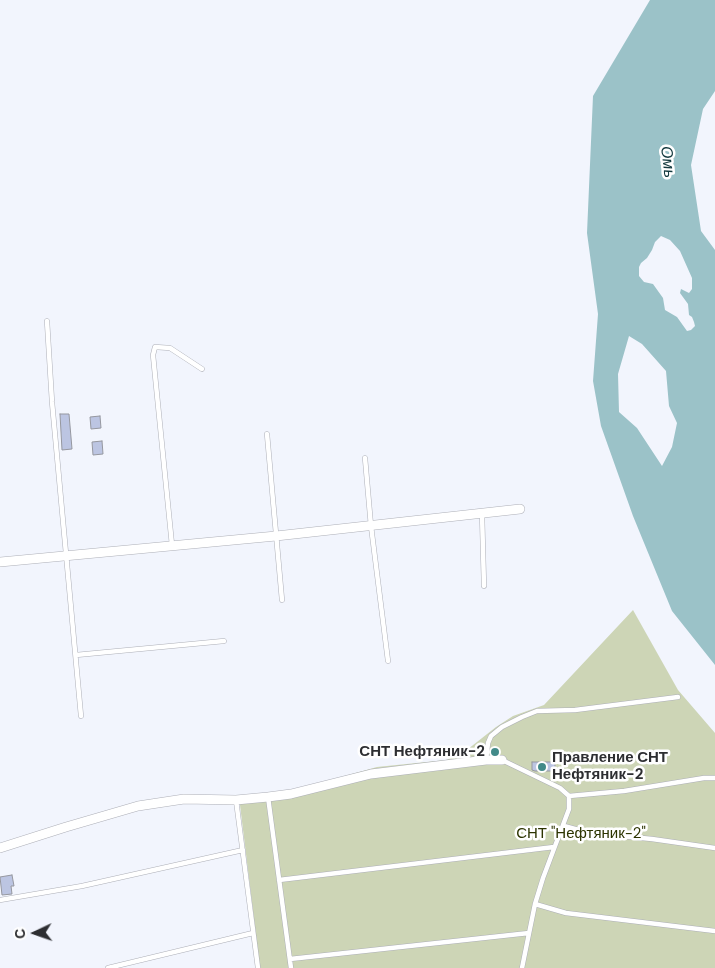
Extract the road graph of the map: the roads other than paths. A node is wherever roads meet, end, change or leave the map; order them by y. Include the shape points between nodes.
1 (47, 321) dead end
2 (202, 369) dead end
3 (267, 434) dead end
4 (365, 458) dead end
5 (520, 509) dead end
6 (482, 514) junction
7 (371, 526) junction
8 (276, 536) junction
9 (172, 546) junction
10 (67, 555) junction
11 (0, 562) edge
12 (484, 586) dead end
13 (282, 600) dead end
14 (224, 641) dead end
15 (76, 655) junction
16 (388, 661) dead end
17 (678, 697) dead end
18 (81, 716) dead end
19 (486, 760) junction
20 (502, 760) joint
21 (715, 778) edge
22 (569, 796) junction
23 (268, 797) junction
24 (236, 800) junction
25 (564, 826) junction
26 (554, 847) junction
27 (0, 848) edge
28 (715, 848) edge
29 (242, 850) junction
30 (279, 880) junction
31 (0, 900) edge
32 (535, 904) junction
33 (715, 931) edge
34 (253, 933) junction
35 (529, 933) junction
36 (290, 959) junction
37 (108, 968) edge
38 (258, 968) edge
39 (291, 968) edge
40 (522, 968) edge

1 - 10 lane
2 - 9 lane via 170,348 155,347 153,355
3 - 8 lane
4 - 7 lane
5 - 6 street
6 - 7 street
6 - 12 lane
7 - 8 street
7 - 16 lane
8 - 9 street
8 - 13 lane
9 - 10 street
10 - 11 street
10 - 15 lane
14 - 15 lane
15 - 18 lane
17 - 19 lane via 574,710 537,711 502,727 491,736
19 - 20 street
19 - 23 street via 371,774
20 - 22 lane via 560,788
21 - 22 lane
22 - 25 lane
23 - 24 street
23 - 30 lane
24 - 27 street via 184,799 138,806
24 - 29 lane
25 - 26 lane
25 - 28 lane via 590,833
26 - 30 lane
26 - 32 lane
29 - 31 lane via 82,886
29 - 34 lane
30 - 36 lane
32 - 33 lane via 566,913
32 - 35 lane
34 - 37 lane
34 - 38 lane
35 - 36 lane
35 - 40 lane
36 - 39 lane

